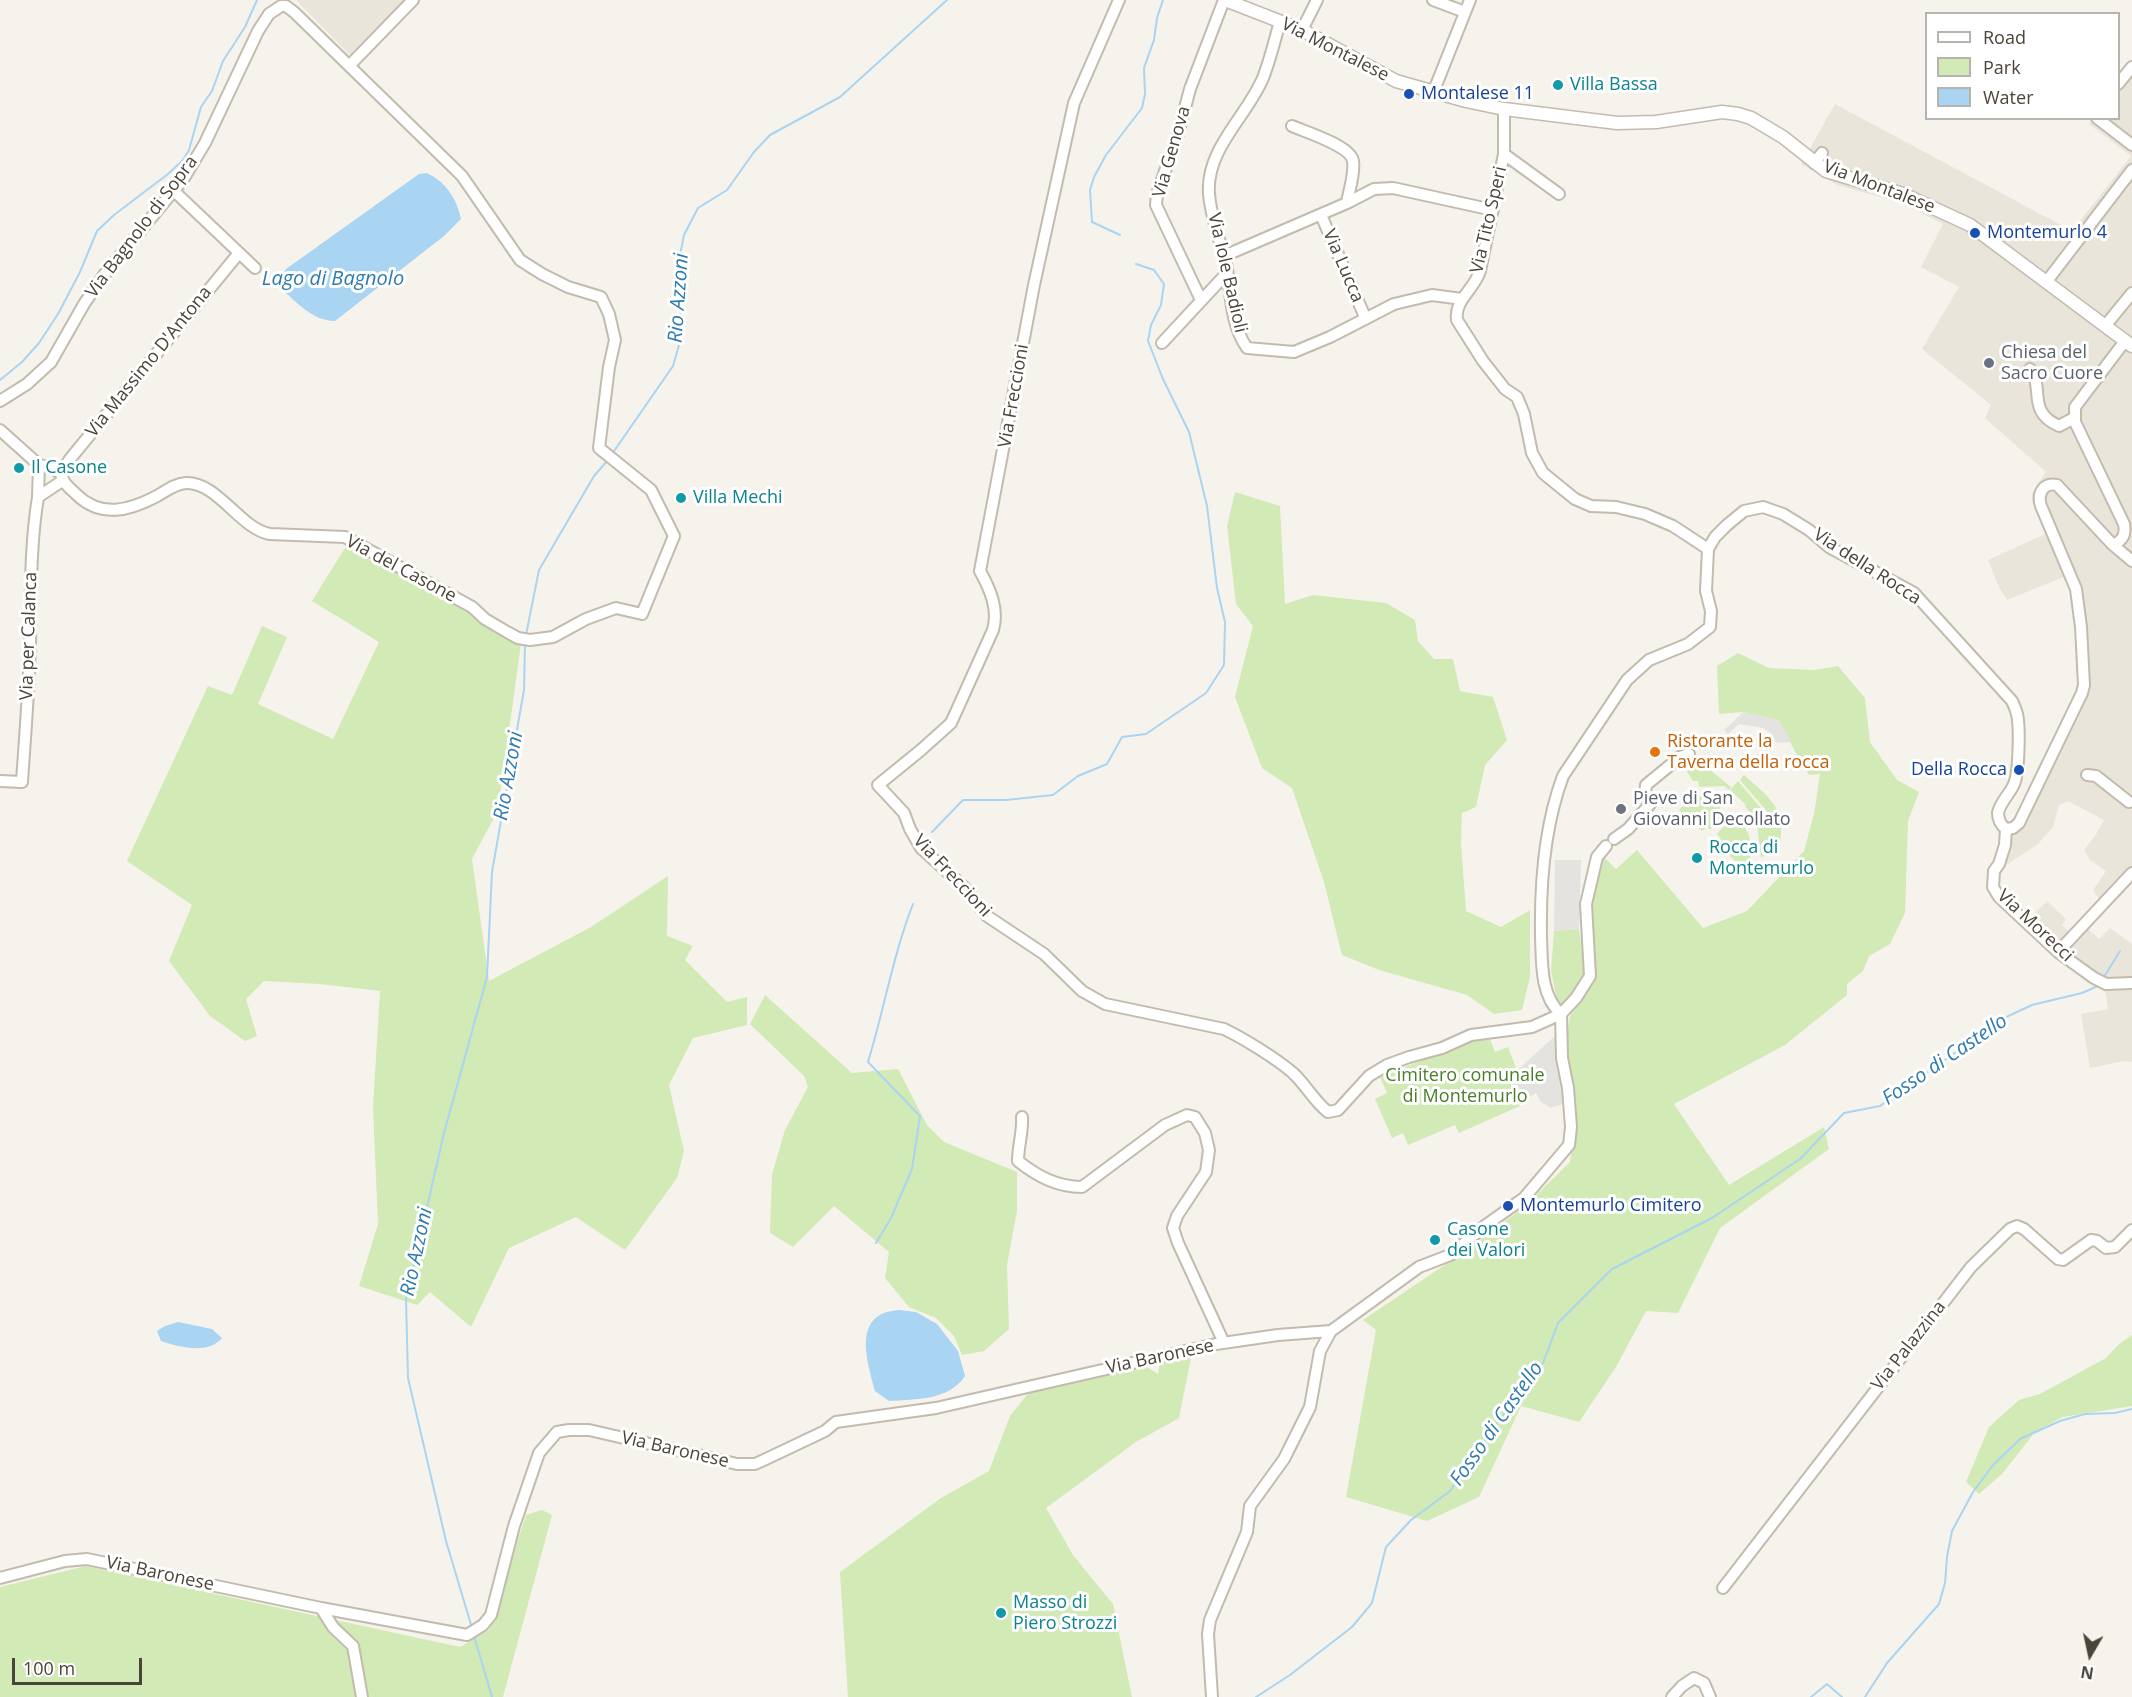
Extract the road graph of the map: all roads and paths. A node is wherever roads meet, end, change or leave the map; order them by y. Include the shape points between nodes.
1 (412, 0) edge
2 (1119, 0) edge
3 (1224, 0) edge
4 (1317, 0) edge
5 (1433, 0) edge
6 (1470, 0) edge
7 (280, 3) edge
8 (1465, 12) junction
9 (1280, 21) junction
10 (1302, 30) junction
11 (349, 66) junction
12 (2132, 67) edge
13 (2120, 82) edge
14 (1433, 93) junction
15 (1504, 109) junction
16 (2100, 120) edge
17 (1292, 126) dead end
18 (2132, 145) edge
19 (1504, 154) junction
20 (2132, 170) edge
21 (174, 191) junction
22 (1559, 194) dead end
23 (1347, 203) junction
24 (1492, 210) junction
25 (1321, 215) junction
26 (239, 253) junction
27 (1224, 256) junction
28 (255, 268) dead end
29 (1227, 273) junction
30 (2047, 281) junction
31 (2132, 293) edge
32 (1462, 299) junction
33 (1201, 300) junction
34 (1365, 317) junction
35 (2105, 326) junction
36 (1162, 343) dead end
37 (2128, 344) edge
38 (2030, 369) dead end
39 (0, 401) edge
40 (2074, 418) junction
41 (0, 430) edge
42 (39, 465) junction
43 (62, 477) junction
44 (38, 497) junction
45 (2116, 543) junction
46 (2132, 547) edge
47 (1708, 549) junction
48 (2132, 561) edge
49 (1689, 754) dead end
50 (2087, 775) dead end
51 (0, 781) edge
52 (2131, 802) edge
53 (2006, 829) junction
54 (2132, 873) edge
55 (2058, 952) junction
56 (2132, 982) edge
57 (1561, 1014) junction
58 (1022, 1117) dead end
59 (2132, 1230) edge
60 (1331, 1330) junction
61 (1224, 1343) junction
62 (0, 1578) edge
63 (1723, 1588) dead end
64 (321, 1608) junction
65 (362, 1697) edge
66 (1212, 1697) edge
67 (1672, 1697) edge
68 (1710, 1697) edge

1 - 11 street
2 - 57 street, Via Freccioni via 1074,103 1034,285 980,571 997,617 951,723 878,785 904,813 921,848 966,889 987,916 1044,954 1082,991 1105,1004 1237,1035 1293,1073 1328,1112 1338,1110 1369,1076 1387,1065 1471,1035 1532,1027
3 - 9 street, Via Montalese
3 - 33 street, Via Genova via 1190,89 1156,205
4 - 10 street
5 - 8 street
6 - 8 street
7 - 11 street via 290,8
7 - 21 street, Via Bagnolo di Sopra via 258,31 205,142
8 - 14 street
9 - 10 street, Via Montalese
9 - 27 street, Via Iole Badioli via 1263,79 1223,144 1209,183
10 - 14 street, Via Montalese via 1387,77
11 - 43 street, Via del Casone via 462,176 520,260 568,287 601,297 615,340 599,448 651,490 674,536 642,614 616,608 553,637 518,638 472,607 345,537 259,532 220,499 200,486 186,483 123,509 105,511 84,502
12 - 13 street
14 - 15 street, Via Montalese
15 - 19 street, Via Tito Speri
15 - 30 street, Via Montalese via 1635,124 1722,112 1738,114 1763,124 1818,158 1832,174 1903,194 1970,225
16 - 18 street
17 - 23 street via 1345,149 1352,156
19 - 22 street
19 - 24 street, Via Tito Speri
20 - 30 street
21 - 26 street
21 - 39 street, Via Bagnolo di Sopra via 104,275 51,362
23 - 24 street via 1380,187
23 - 25 street
24 - 32 street, Via Tito Speri via 1480,272
25 - 27 street
25 - 34 street, Via Lucca
26 - 28 street
26 - 43 street, Via Massimo D'Antona via 70,459
27 - 29 street, Via Iole Badioli
29 - 33 street
29 - 34 street, Via Iole Badioli via 1234,321 1246,348 1294,352
30 - 35 street, Via Montalese
31 - 35 street
32 - 34 street, Via Iole Badioli via 1422,296
32 - 47 street via 1457,320 1483,361 1505,389 1517,397 1532,453 1543,473 1575,500 1645,514 1673,526
33 - 36 street
35 - 37 street, Via Montalese
37 - 40 street via 2075,407
38 - 40 street via 2036,381 2036,400 2050,422 2060,426
40 - 45 street via 2124,524 2125,535
41 - 42 street, Via del Casone
42 - 43 street, Via del Casone
42 - 44 street
43 - 44 street
44 - 51 street, Via per Calanca via 22,782
45 - 46 street
45 - 48 street
45 - 53 street via 2057,485 2043,488 2041,506 2079,603 2084,685 2078,705 2019,823
47 - 53 street, Via della Rocca via 1726,525 1744,511 1763,507 1783,514 1829,547 1914,593 2012,701 2017,713 2014,784 1998,813
47 - 57 street via 1706,591 1712,611 1710,627 1688,644 1649,660 1627,680 1563,776 1557,793 1543,856 1541,975
49 - 57 street via 1646,785 1645,795 1651,803 1597,857 1586,904 1590,976
50 - 52 street via 2096,777
53 - 55 street, Via Morecci via 1993,886 1999,897
54 - 55 street
55 - 56 street, Via Morecci via 2106,984
57 - 60 street via 1569,1145 1524,1198 1450,1255 1419,1267
58 - 61 street, Via Baronese via 1018,1161 1049,1181 1073,1187 1082,1187 1165,1125 1187,1114 1195,1118 1205,1133 1209,1150 1206,1172 1173,1228
59 - 63 street, Via Palazzina via 2115,1247 2106,1248 2091,1240 2063,1260 2024,1229 2010,1229 1971,1267
60 - 61 street, Via Baronese
60 - 66 street via 1320,1351 1310,1407 1284,1460 1250,1506 1247,1532 1210,1620
61 - 64 street, Via Baronese via 936,1408 836,1422 755,1464 737,1464 590,1430 557,1432 539,1453 514,1526 491,1615 483,1625 467,1635
62 - 64 street, Via Baronese via 87,1559
64 - 65 street via 333,1627 353,1646
67 - 68 street via 1694,1678 1704,1683

